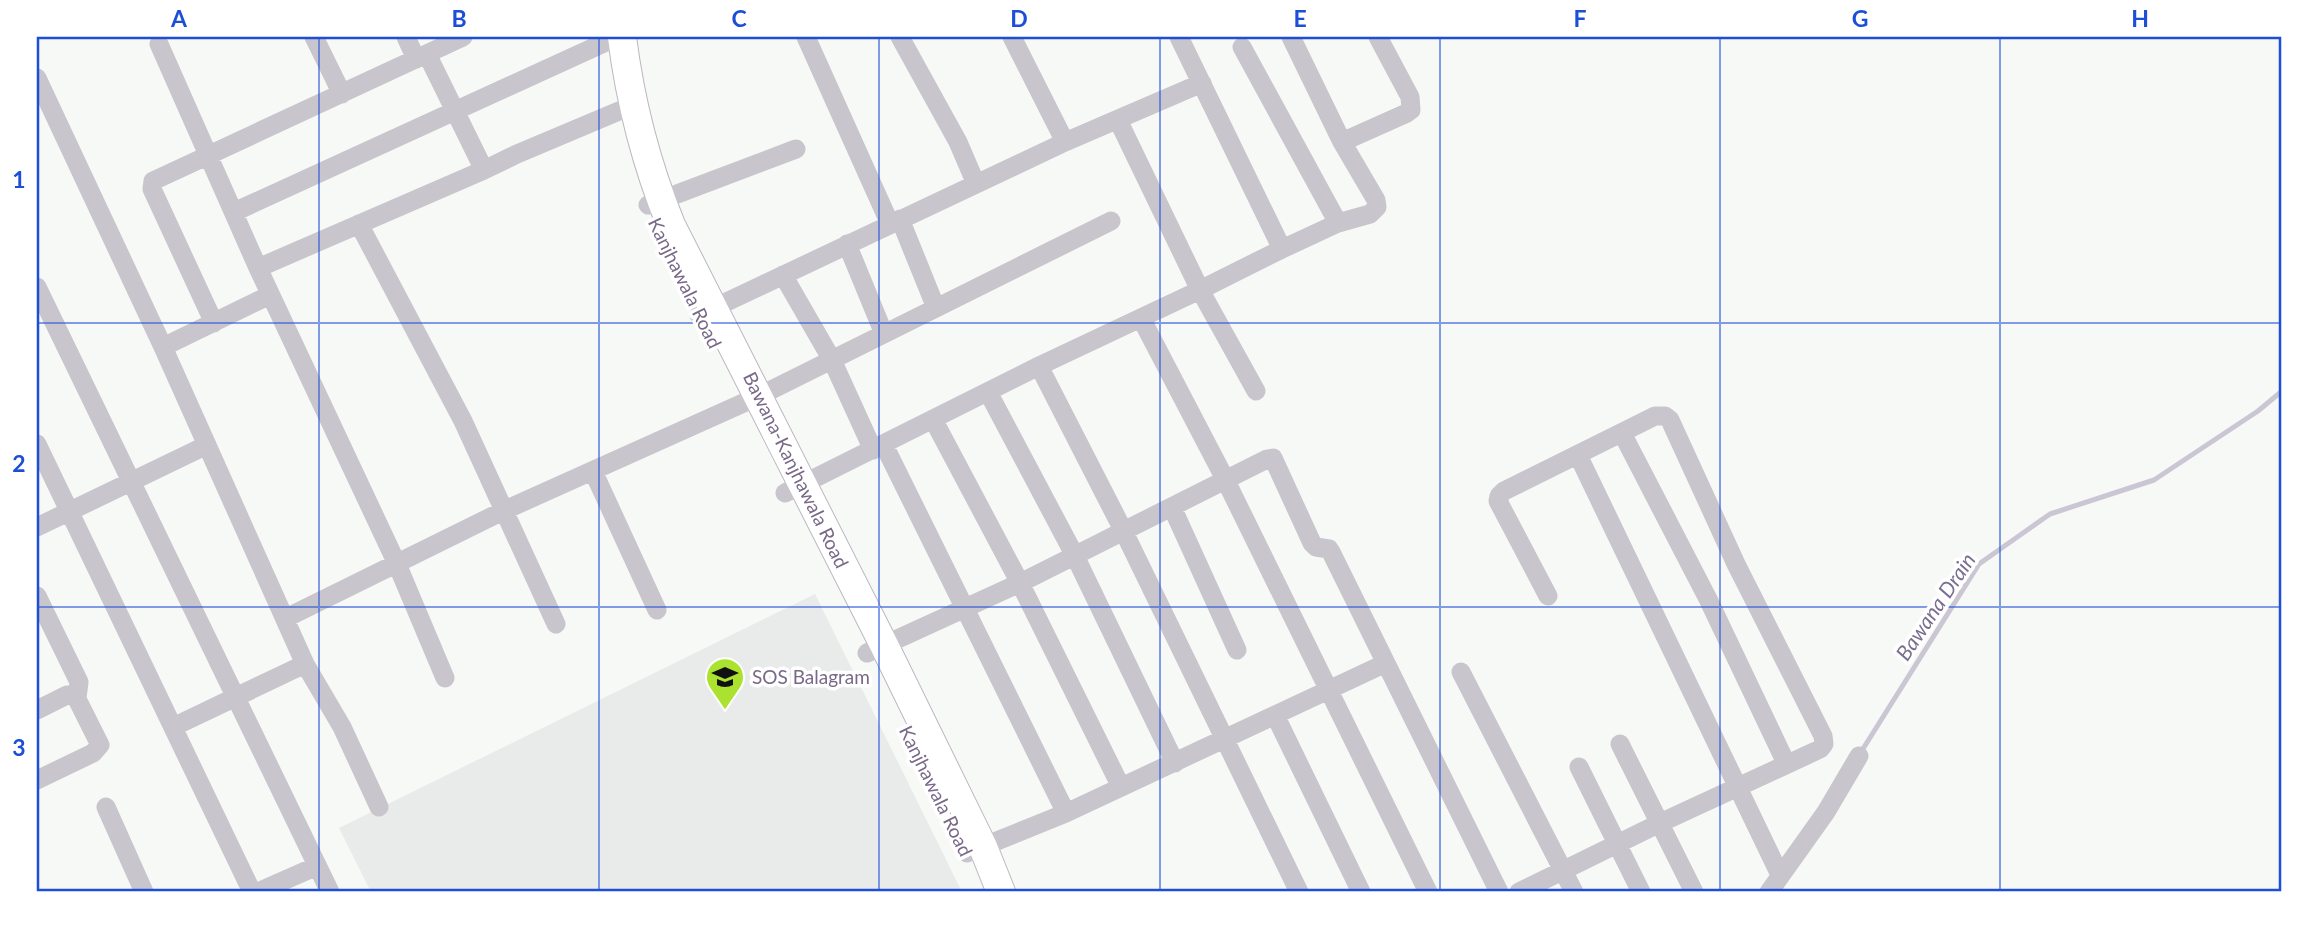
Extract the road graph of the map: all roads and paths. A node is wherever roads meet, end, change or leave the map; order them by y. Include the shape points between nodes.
1 (314, 37) edge
2 (405, 37) edge
3 (463, 37) edge
4 (806, 37) edge
5 (900, 37) edge
6 (1012, 37) edge
7 (1179, 37) edge
8 (1292, 37) edge
9 (1378, 37) edge
10 (613, 38) edge
11 (159, 44) dead end
12 (1241, 47) dead end
13 (422, 56) junction
14 (37, 78) edge
15 (1202, 83) junction
16 (342, 94) junction
17 (627, 109) junction
18 (455, 111) junction
19 (1118, 120) junction
20 (1065, 142) junction
21 (1342, 142) junction
22 (796, 149) dead end
23 (209, 155) junction
24 (484, 170) junction
25 (976, 184) junction
26 (654, 203) junction
27 (233, 212) junction
28 (1111, 221) dead end
29 (895, 222) junction
30 (1338, 223) junction
31 (359, 224) junction
32 (847, 244) junction
33 (1282, 249) junction
34 (258, 268) junction
35 (783, 275) junction
36 (37, 287) edge
37 (1200, 290) junction
38 (270, 296) junction
39 (936, 308) junction
40 (707, 311) junction
41 (1141, 318) junction
42 (214, 323) junction
43 (884, 334) junction
44 (163, 347) junction
45 (832, 359) junction
46 (1040, 366) junction
47 (1256, 391) dead end
48 (988, 392) junction
49 (751, 400) junction
50 (933, 419) junction
51 (1622, 433) junction
52 (37, 444) edge
53 (207, 445) junction
54 (878, 448) junction
55 (1578, 455) junction
56 (593, 471) junction
57 (1225, 479) junction
58 (131, 481) junction
59 (794, 489) junction
60 (1172, 507) junction
61 (505, 510) junction
62 (69, 512) junction
63 (37, 527) edge
64 (1124, 532) junction
65 (1074, 556) junction
66 (397, 564) junction
67 (1020, 583) junction
68 (37, 596) edge
69 (1548, 596) dead end
70 (965, 608) junction
71 (657, 610) dead end
72 (286, 618) junction
73 (556, 624) dead end
74 (876, 649) junction
75 (1237, 650) dead end
76 (1386, 663) junction
77 (305, 664) junction
78 (1461, 672) dead end
79 (445, 678) dead end
80 (1328, 690) junction
81 (235, 697) junction
82 (77, 698) junction
83 (37, 710) edge
84 (1275, 715) junction
85 (173, 727) junction
86 (1224, 738) junction
87 (1620, 744) dead end
88 (1859, 756) dead end
89 (1175, 762) junction
90 (1786, 763) junction
91 (1579, 766) dead end
92 (37, 780) edge
93 (1738, 786) junction
94 (1121, 787) junction
95 (106, 807) dead end
96 (379, 807) dead end
97 (1066, 813) junction
98 (1660, 822) junction
99 (1617, 844) junction
100 (975, 850) junction
101 (317, 866) junction
102 (1563, 870) junction
103 (1780, 875) junction
104 (144, 892) edge
105 (252, 892) edge
106 (258, 892) edge
107 (330, 892) edge
108 (985, 892) edge
109 (1002, 892) edge
110 (1299, 892) edge
111 (1361, 892) edge
112 (1428, 892) edge
113 (1499, 892) edge
114 (1519, 892) edge
115 (1574, 892) edge
116 (1641, 892) edge
117 (1695, 892) edge
118 (1769, 892) edge

1 - 16 street
2 - 13 street
3 - 13 street
4 - 29 street
5 - 25 street
6 - 20 street
7 - 15 street
8 - 21 street
9 - 21 street via 1410,97 1411,110
10 - 17 main road, Bawana-Kanjhawala Road via 626,74
10 - 18 street
11 - 23 street
12 - 30 street
13 - 16 street
13 - 18 street
14 - 44 street
15 - 19 street
15 - 33 street
16 - 23 street
17 - 24 street
17 - 26 main road, Bawana-Kanjhawala Road
18 - 24 street
18 - 27 street
19 - 20 street
19 - 37 street
20 - 25 street
21 - 30 street via 1377,208
22 - 26 street
23 - 27 street
23 - 42 street via 155,180 152,186
24 - 31 street
25 - 29 street
26 - 40 main road, Bawana-Kanjhawala Road
27 - 34 street
28 - 39 street
29 - 32 street
29 - 39 street
30 - 33 street
31 - 34 street
31 - 61 street
32 - 35 street
32 - 43 street
33 - 37 street
34 - 38 street
35 - 40 street
35 - 45 street
36 - 58 street
37 - 41 street
37 - 47 street
38 - 42 street
38 - 66 street
39 - 43 street
40 - 49 main road, Bawana-Kanjhawala Road
41 - 46 street
41 - 57 street
42 - 44 street
43 - 45 street
44 - 53 street
45 - 49 street
45 - 54 street
46 - 48 street
46 - 64 street
48 - 50 street
48 - 65 street
49 - 56 street
49 - 59 main road, Bawana-Kanjhawala Road
50 - 54 street
50 - 67 street
51 - 55 street
51 - 90 street
51 - 90 street via 1655,416 1670,420 1823,736 1820,748
52 - 62 street
53 - 58 street
53 - 72 street
54 - 59 street
54 - 70 street
55 - 69 street via 1499,496
55 - 93 street
56 - 61 street
56 - 71 street
57 - 60 street
57 - 76 street via 1273,458 1312,542 1331,552
57 - 80 street
58 - 62 street
58 - 81 street
59 - 74 main road, Bawana-Kanjhawala Road
60 - 64 street
60 - 75 street
61 - 66 street
61 - 73 street
62 - 63 street
62 - 85 street
64 - 65 street
64 - 86 street
65 - 67 street
65 - 89 street
66 - 72 street
66 - 79 street
67 - 70 street
67 - 94 street
68 - 82 street via 79,682
70 - 74 street
70 - 97 street
72 - 77 street
74 - 100 main road, Bawana-Kanjhawala Road
76 - 80 street
76 - 113 street
77 - 81 street
77 - 96 street via 342,726
78 - 102 street
80 - 84 street
80 - 112 street
81 - 85 street
81 - 101 street
82 - 83 street via 67,695
82 - 92 street via 99,741 98,750
84 - 86 street
84 - 111 street
85 - 105 street
86 - 89 street
86 - 110 street
87 - 98 street
88 - 103 street
89 - 94 street
90 - 93 street
91 - 99 street
93 - 98 street
93 - 103 street
94 - 97 street
95 - 104 street
97 - 100 street
98 - 99 street
98 - 117 street
99 - 102 street
99 - 116 street
100 - 108 main road, Kanjhawala Road
100 - 109 main road, Bawana-Kanjhawala Road
101 - 106 street
101 - 107 street
102 - 114 street
102 - 115 street
103 - 118 street

